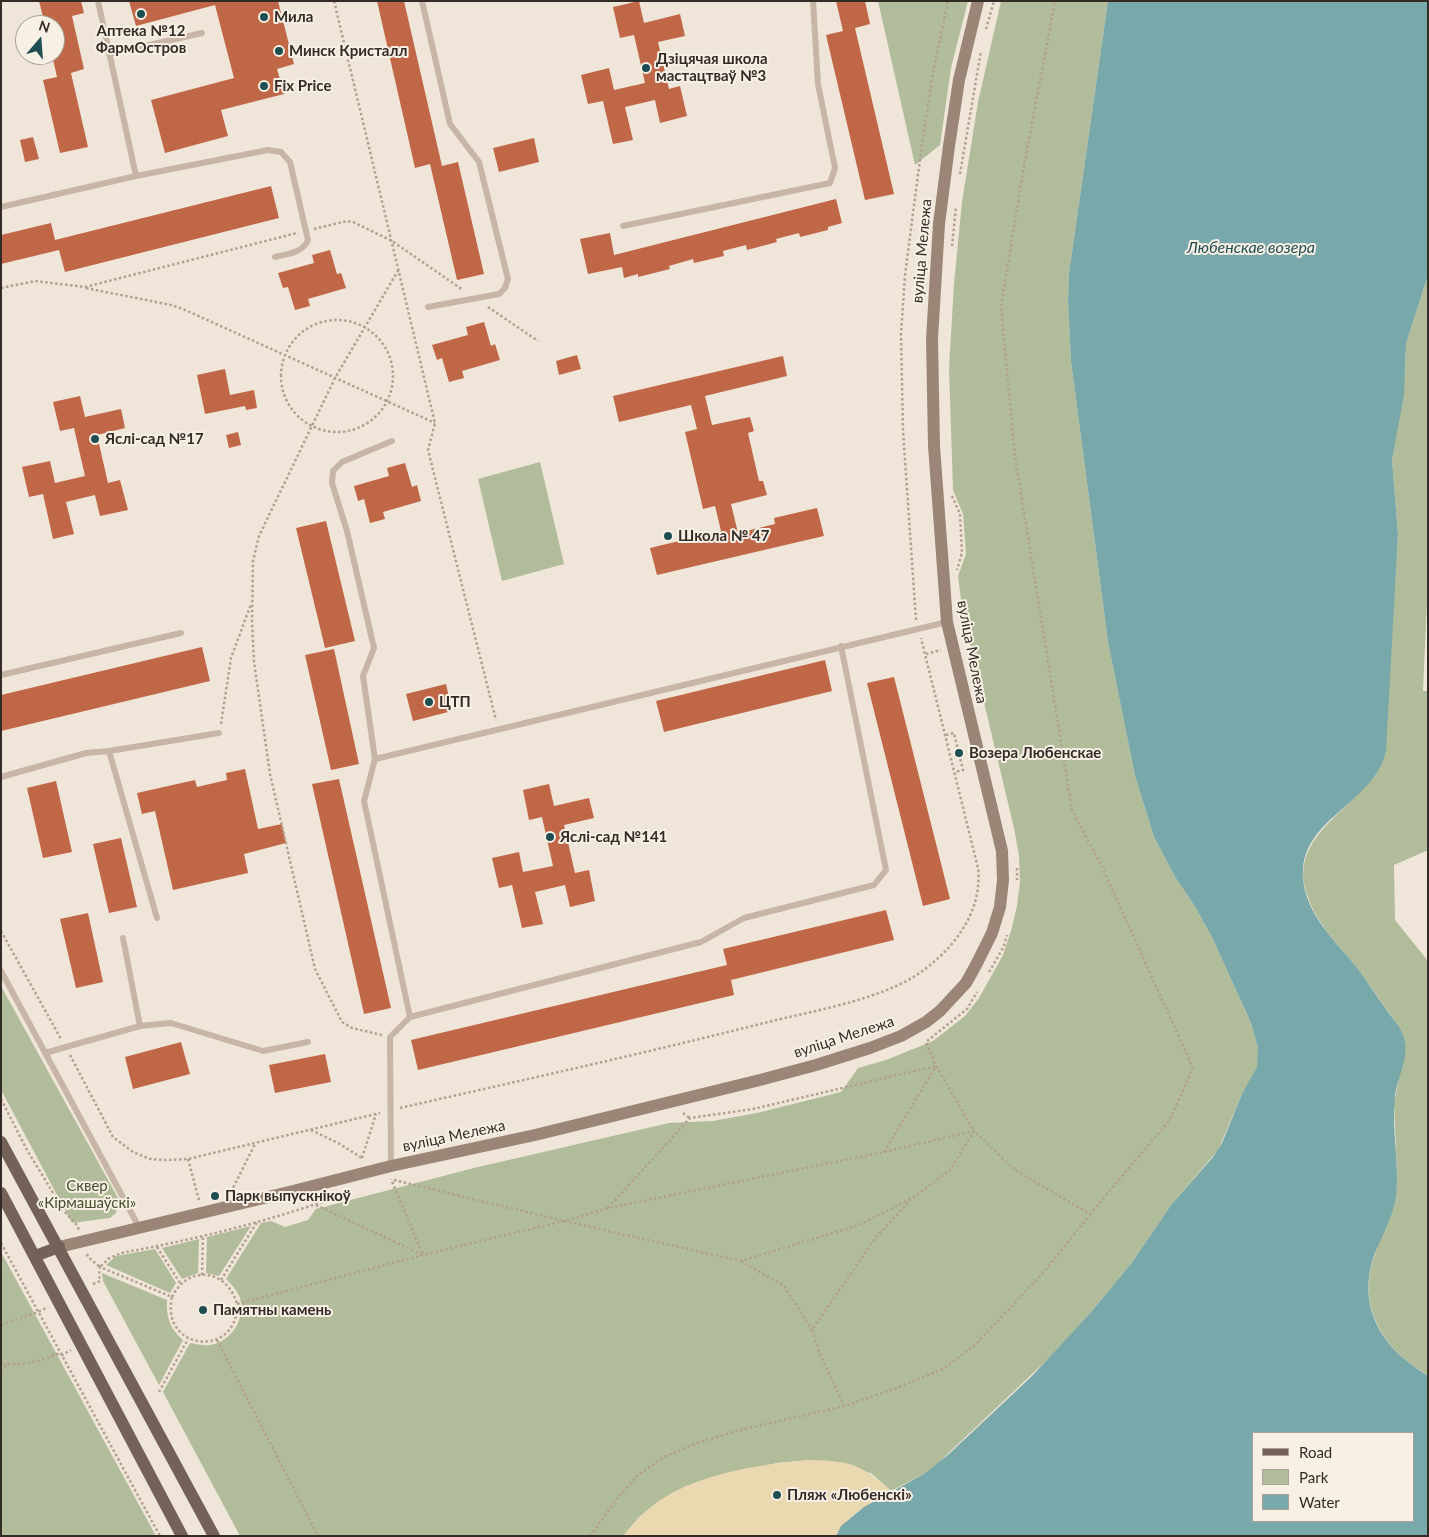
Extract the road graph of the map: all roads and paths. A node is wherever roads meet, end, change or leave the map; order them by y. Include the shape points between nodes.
1 (98, 1) edge
2 (334, 1) edge
3 (422, 1) edge
4 (813, 1) edge
5 (948, 1) edge
6 (978, 1) edge
7 (994, 1) edge
8 (1055, 1) edge
9 (202, 33) dead end
10 (985, 34) dead end
11 (982, 43) dead end
12 (110, 54) junction
13 (136, 176) junction
14 (959, 180) dead end
15 (957, 200) dead end
16 (1, 207) edge
17 (623, 226) dead end
18 (952, 248) dead end
19 (275, 257) dead end
20 (398, 269) junction
21 (85, 287) dead end
22 (428, 307) dead end
23 (364, 327) junction
24 (285, 356) junction
25 (334, 378) junction
26 (387, 402) junction
27 (436, 423) junction
28 (310, 426) junction
29 (392, 440) dead end
30 (949, 490) dead end
31 (955, 575) dead end
32 (252, 600) junction
33 (947, 622) junction
34 (918, 628) junction
35 (181, 632) dead end
36 (840, 646) junction
37 (941, 650) dead end
38 (926, 654) junction
39 (1, 674) edge
40 (498, 729) junction
41 (219, 733) joint
42 (946, 735) junction
43 (108, 751) junction
44 (375, 759) junction
45 (955, 772) junction
46 (1, 777) edge
47 (1016, 866) dead end
48 (1016, 884) dead end
49 (156, 918) dead end
50 (1008, 928) dead end
51 (1, 931) edge
52 (123, 938) dead end
53 (1, 971) edge
54 (986, 978) dead end
55 (981, 986) dead end
56 (410, 1017) junction
57 (140, 1026) junction
58 (390, 1037) junction
59 (308, 1042) dead end
60 (66, 1047) junction
61 (45, 1053) junction
62 (936, 1066) junction
63 (1, 1099) edge
64 (390, 1110) junction
65 (680, 1111) dead end
66 (376, 1114) junction
67 (690, 1118) junction
68 (311, 1130) junction
69 (974, 1131) junction
70 (1, 1142) edge
71 (255, 1144) junction
72 (884, 1152) junction
73 (362, 1158) junction
74 (188, 1159) junction
75 (363, 1162) dead end
76 (391, 1166) junction
77 (401, 1177) dead end
78 (391, 1180) junction
79 (384, 1181) dead end
80 (359, 1188) dead end
81 (1, 1193) edge
82 (231, 1193) dead end
83 (914, 1197) junction
84 (198, 1200) dead end
85 (316, 1205) junction
86 (608, 1208) junction
87 (1090, 1214) junction
88 (258, 1221) junction
89 (564, 1221) junction
90 (139, 1227) junction
91 (203, 1236) junction
92 (82, 1241) junction
93 (1, 1243) edge
94 (157, 1246) junction
95 (59, 1247) junction
96 (423, 1255) junction
97 (35, 1256) junction
98 (742, 1261) junction
99 (100, 1267) junction
100 (202, 1275) junction
101 (221, 1280) junction
102 (180, 1283) junction
103 (93, 1284) dead end
104 (172, 1297) junction
105 (237, 1304) junction
106 (51, 1305) dead end
107 (38, 1312) junction
108 (1, 1325) edge
109 (812, 1330) junction
110 (188, 1339) junction
111 (217, 1340) junction
112 (82, 1345) junction
113 (62, 1355) junction
114 (1, 1363) edge
115 (6, 1364) junction
116 (1, 1371) edge
117 (159, 1392) dead end
118 (844, 1406) junction
119 (160, 1536) edge
120 (182, 1536) edge
121 (214, 1536) edge
122 (318, 1536) edge
123 (590, 1536) edge

1 - 12 lane
2 - 20 path
3 - 22 lane via 450,124 479,162 508,280 499,294
4 - 17 lane via 818,84 835,168 830,183
5 - 34 path via 922,144 901,334 903,431
6 - 33 main road, вуліца Мележа via 959,80 949,146 939,224 932,339 934,446
7 - 10 path
8 - 87 path via 1001,307 1015,457 1072,810 1102,867 1193,1068 1168,1121
9 - 12 lane
11 - 14 path
12 - 13 lane
13 - 16 lane
13 - 19 lane via 268,150 281,152 290,162 308,240 301,250
15 - 18 path
20 - 23 path
20 - 27 path
21 - 24 path via 177,307
23 - 24 path via 346,321 327,321 310,327 295,340
23 - 25 path
23 - 26 path via 388,352 393,386
24 - 25 path
24 - 28 path via 281,376 284,396 295,413
25 - 26 path
25 - 28 path
26 - 27 path
26 - 28 path via 373,420 354,430 332,432
27 - 40 path via 428,450
28 - 32 path via 259,536 253,561
29 - 44 lane via 342,462 333,470 332,483 347,531 374,648 363,676
30 - 31 path via 960,514 962,554
32 - 41 path via 231,658
32 - 58 path via 254,662 270,774 315,969 342,1022 352,1028
33 - 34 lane
33 - 76 main road, вуліца Мележа via 1002,852 1003,880 1000,907 992,933 966,983 953,999 926,1022 901,1036 816,1065 535,1135
34 - 36 lane
34 - 38 path
35 - 39 lane
36 - 40 lane
36 - 56 lane via 886,870 874,885 744,918 702,942
37 - 38 path
38 - 42 path
40 - 44 lane
41 - 43 lane
42 - 45 path
42 - 45 path via 954,733 963,770
43 - 46 lane via 86,753
43 - 49 lane
44 - 56 lane via 364,801
45 - 64 path via 978,868 978,896 960,934 915,976 877,994 849,1002
47 - 48 path
50 - 54 path via 1004,946
51 - 60 path
52 - 57 lane
53 - 61 lane
55 - 62 path via 967,1010 926,1042
56 - 58 lane
57 - 59 lane via 171,1024 264,1051
57 - 60 lane
58 - 64 lane
60 - 61 lane
60 - 74 path via 112,1136 133,1152 150,1159
61 - 90 lane
62 - 67 path via 753,1109
62 - 69 path
62 - 72 path
63 - 92 path via 27,1150 64,1211 77,1225
64 - 66 path
64 - 76 lane
65 - 67 path
66 - 68 path
66 - 73 path
67 - 86 path
68 - 71 path
68 - 73 path
69 - 72 path
69 - 83 path via 950,1170
69 - 87 path via 1015,1170
70 - 95 main road
71 - 74 path
71 - 82 path
72 - 86 path
73 - 75 path
74 - 84 path
76 - 90 main road, вуліца Мележа
77 - 78 path
78 - 79 path
78 - 89 path
78 - 96 path
80 - 85 path
81 - 97 main road
83 - 98 path via 859,1225
83 - 109 path via 876,1237
85 - 88 path
85 - 96 path
86 - 89 path
87 - 118 path via 1042,1274 977,1343 943,1369
88 - 91 path
88 - 101 path
89 - 96 path
89 - 98 path
90 - 92 main road, вуліца Мележа
91 - 94 path
91 - 100 path
92 - 95 main road, вуліца Мележа
92 - 99 path via 88,1257
93 - 107 path
94 - 99 path via 114,1255
94 - 102 path
95 - 97 main road, вуліца Мележа
95 - 121 main road
96 - 105 path
97 - 112 main road
98 - 109 path via 784,1286
99 - 103 path via 100,1281
99 - 104 path
100 - 101 path
100 - 102 path
101 - 105 path via 234,1293
102 - 104 path
104 - 110 path via 170,1316 180,1333
105 - 111 path via 235,1321
106 - 107 path
107 - 108 path
107 - 113 path
109 - 118 path
110 - 111 path
110 - 117 path
111 - 122 path
112 - 113 path
112 - 120 main road
113 - 115 path via 22,1364
113 - 119 path
114 - 115 path
115 - 116 path
118 - 123 path via 728,1434 666,1456 638,1475

